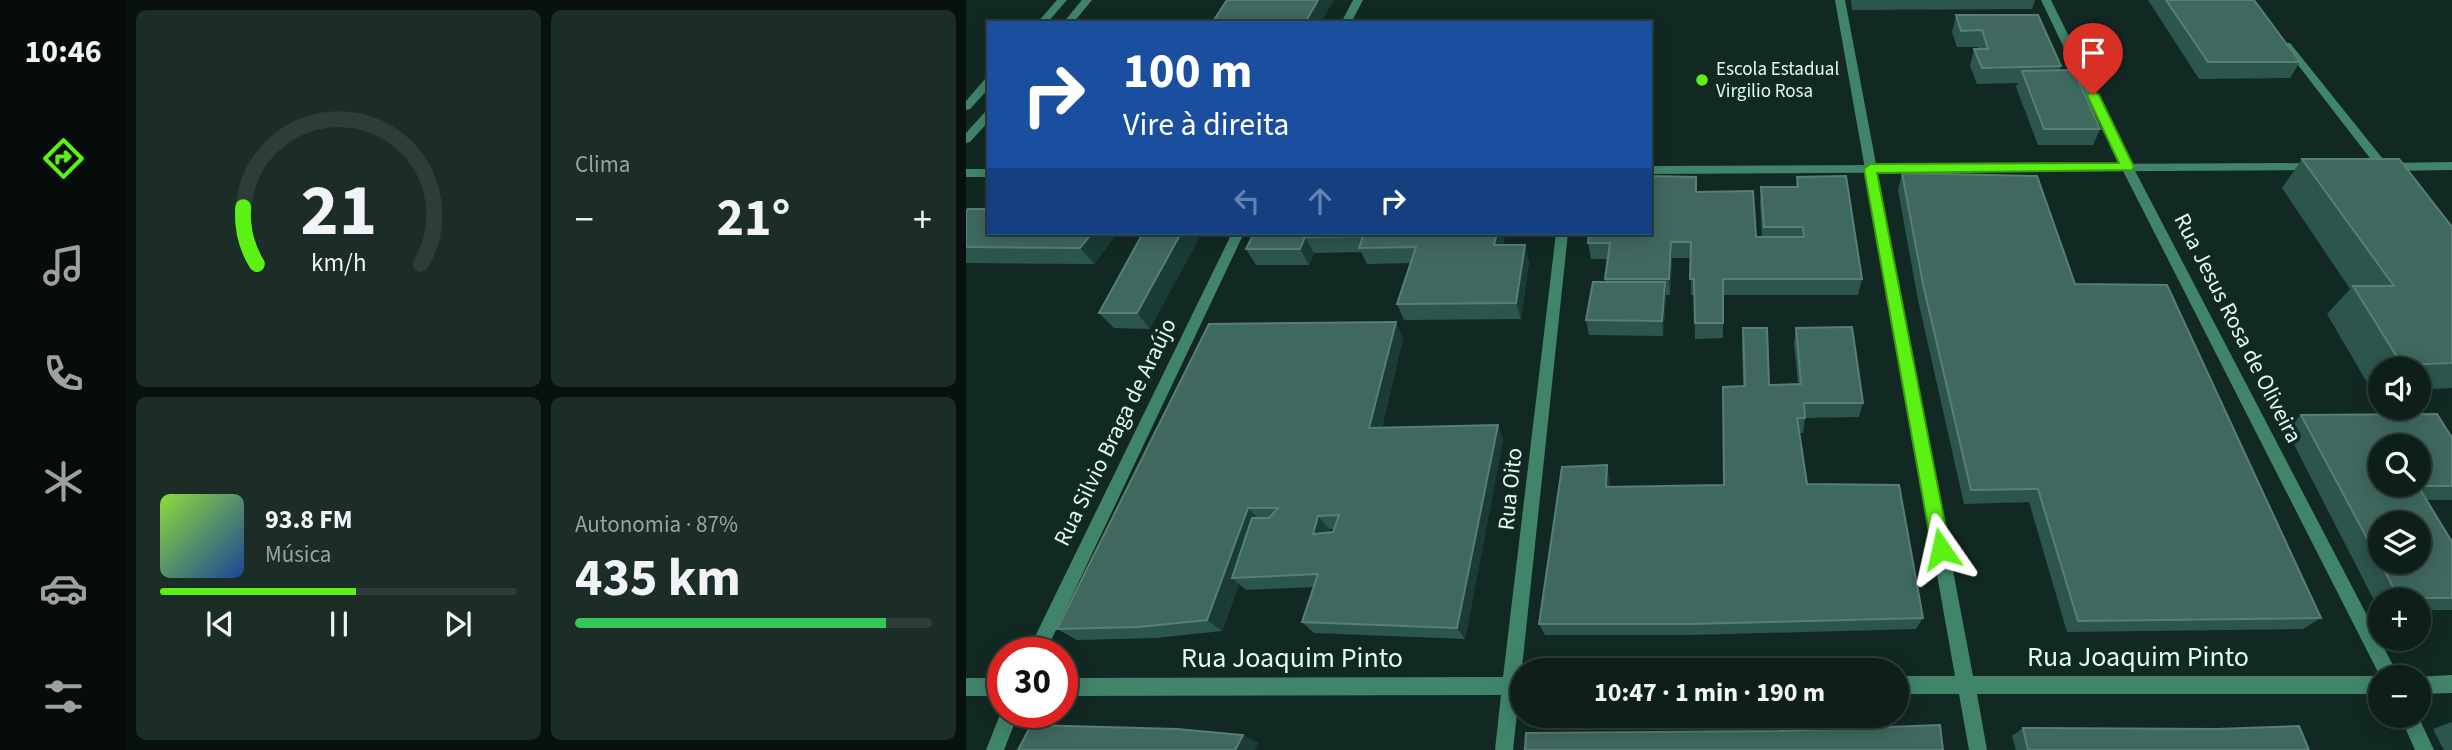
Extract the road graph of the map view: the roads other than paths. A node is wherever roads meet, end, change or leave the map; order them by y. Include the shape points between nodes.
1 (1062, 0) edge
2 (1087, 0) edge
3 (1359, 0) edge
4 (1840, 0) edge
5 (2046, 0) edge
6 (1044, 21) edge
7 (1070, 21) edge
8 (1347, 21) edge
9 (2276, 31) edge
10 (987, 83) edge
11 (966, 107) edge
12 (987, 116) edge
13 (966, 140) edge
14 (2452, 166) edge
15 (2127, 167) junction
16 (2329, 167) edge
17 (2370, 167) edge
18 (2383, 167) junction
19 (1870, 169) junction
20 (1652, 170) edge
21 (966, 173) edge
22 (987, 173) edge
23 (2399, 187) edge
24 (1237, 235) edge
25 (1562, 235) edge
26 (1044, 637) edge
27 (1520, 658) edge
28 (2384, 665) edge
29 (2452, 684) edge
30 (1909, 685) edge
31 (1966, 685) junction
32 (2368, 685) edge
33 (2431, 685) edge
34 (1510, 686) edge
35 (966, 687) edge
36 (987, 687) edge
37 (1078, 687) edge
38 (1510, 720) edge
39 (1004, 728) edge
40 (2415, 728) edge
41 (995, 750) edge
42 (1504, 750) edge
43 (1978, 750) edge
44 (2425, 750) edge

1 - 6 street
2 - 7 street
3 - 8 street
4 - 19 street
5 - 15 street, Rua Jesus Rosa de Oliveira
9 - 18 street
10 - 11 street
12 - 13 street
14 - 18 street
15 - 16 street
15 - 19 street
15 - 28 street, Rua Jesus Rosa de Oliveira
17 - 18 street
18 - 23 street
19 - 20 street
19 - 31 street
21 - 22 street
24 - 26 street, Rua Silvio Braga de Araújo
25 - 27 street, Rua Oito
29 - 33 street
30 - 31 street, Rua Joaquim Pinto
31 - 32 street, Rua Joaquim Pinto
31 - 43 street
34 - 37 street, Rua Joaquim Pinto
35 - 36 street
38 - 42 street, Rua Oito
39 - 41 street
40 - 44 street

